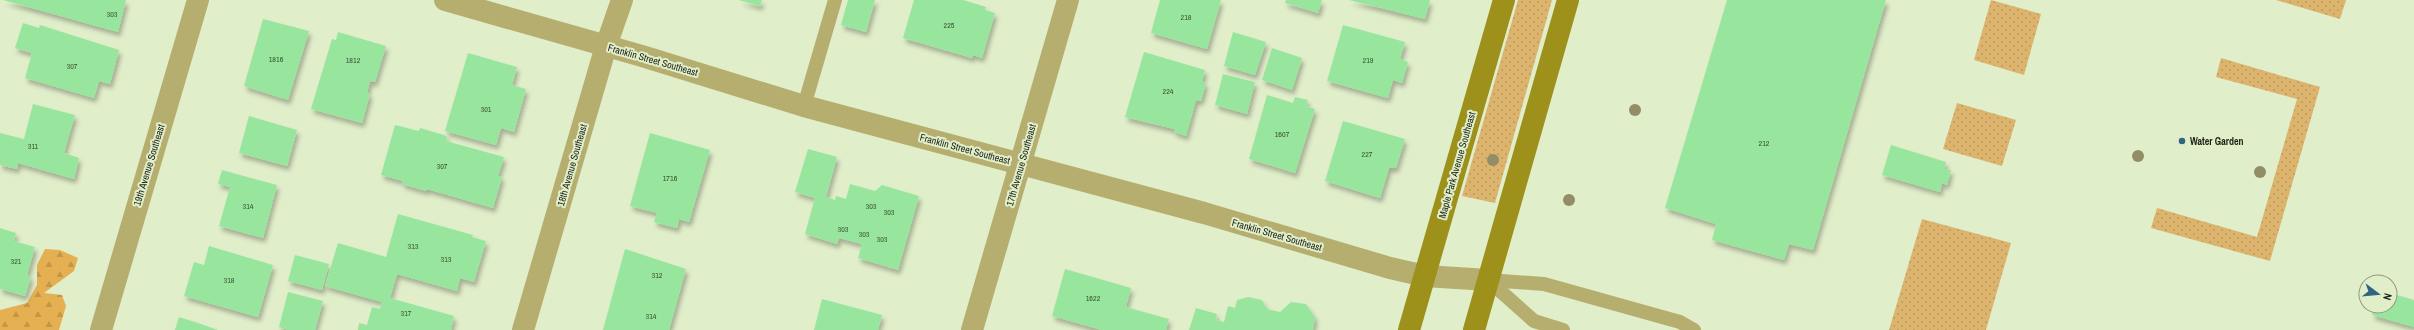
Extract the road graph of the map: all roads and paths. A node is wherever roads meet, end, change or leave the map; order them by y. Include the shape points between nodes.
1 (198, 0) edge
2 (446, 0) edge
3 (622, 0) edge
4 (835, 0) edge
5 (1068, 0) edge
6 (1504, 0) edge
7 (1568, 0) edge
8 (606, 46) junction
9 (804, 106) junction
10 (1021, 164) junction
11 (1425, 276) junction
12 (1488, 280) junction
13 (101, 330) edge
14 (523, 330) edge
15 (972, 330) edge
16 (1409, 330) edge
17 (1474, 330) edge
18 (1563, 330) edge
19 (1694, 330) edge

1 - 13 street, 19th Avenue Southeast
2 - 8 street, Franklin Street Southeast
3 - 8 street, 18th Avenue Southeast
4 - 9 lane
5 - 10 street, 17th Avenue Southeast
6 - 11 street, Maple Park Avenue Southeast
7 - 12 street
8 - 9 street, Franklin Street Southeast
8 - 14 street, 18th Avenue Southeast
9 - 10 street, Franklin Street Southeast
10 - 11 street, Franklin Street Southeast
10 - 15 street, 17th Avenue Southeast
11 - 12 street, Franklin Street Southeast
11 - 16 street, Maple Park Avenue Southeast
12 - 17 street
12 - 18 lane via 1534,321
12 - 19 lane via 1544,284 1680,322

